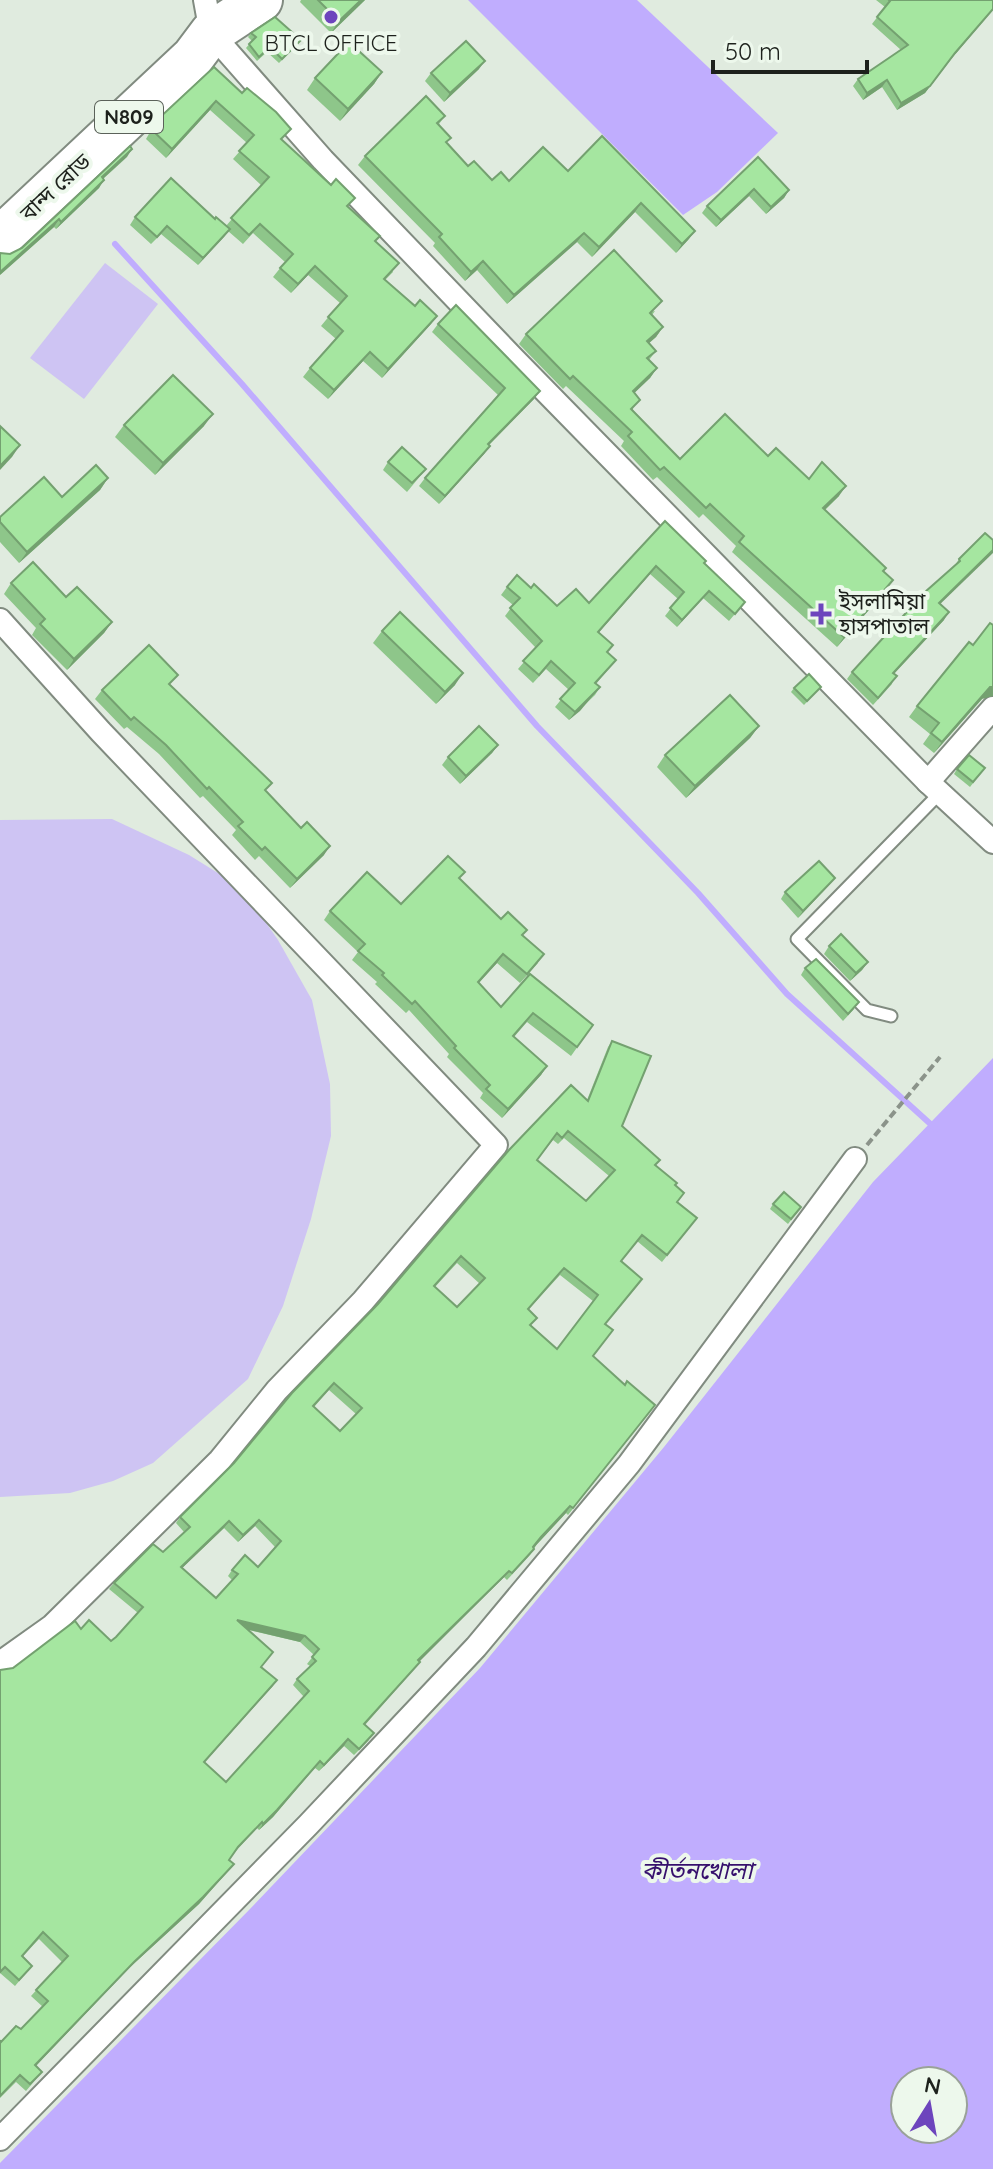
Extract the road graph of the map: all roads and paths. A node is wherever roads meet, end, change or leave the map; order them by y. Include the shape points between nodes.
1 (236, 0) edge
2 (261, 0) edge
3 (208, 17) edge
4 (0, 214) edge
5 (0, 238) edge
6 (0, 620) edge
7 (993, 708) edge
8 (934, 787) junction
9 (993, 842) edge
10 (891, 1016) dead end
11 (940, 1057) dead end
12 (855, 1159) joint
13 (0, 1663) edge
14 (0, 2139) edge

1 - 3 highway, বান্দ রোড / N809
2 - 3 highway, বান্দ রোড / N809
3 - 4 highway, বান্দ রোড / N809 via 182,48
3 - 5 highway, বান্দ রোড / N809 via 193,57
3 - 8 street via 323,160
6 - 13 street via 496,1145 220,1460 52,1626
7 - 8 street
8 - 9 street
8 - 10 lane via 797,939 867,1010
11 - 12 path
12 - 14 street via 629,1464 476,1647

